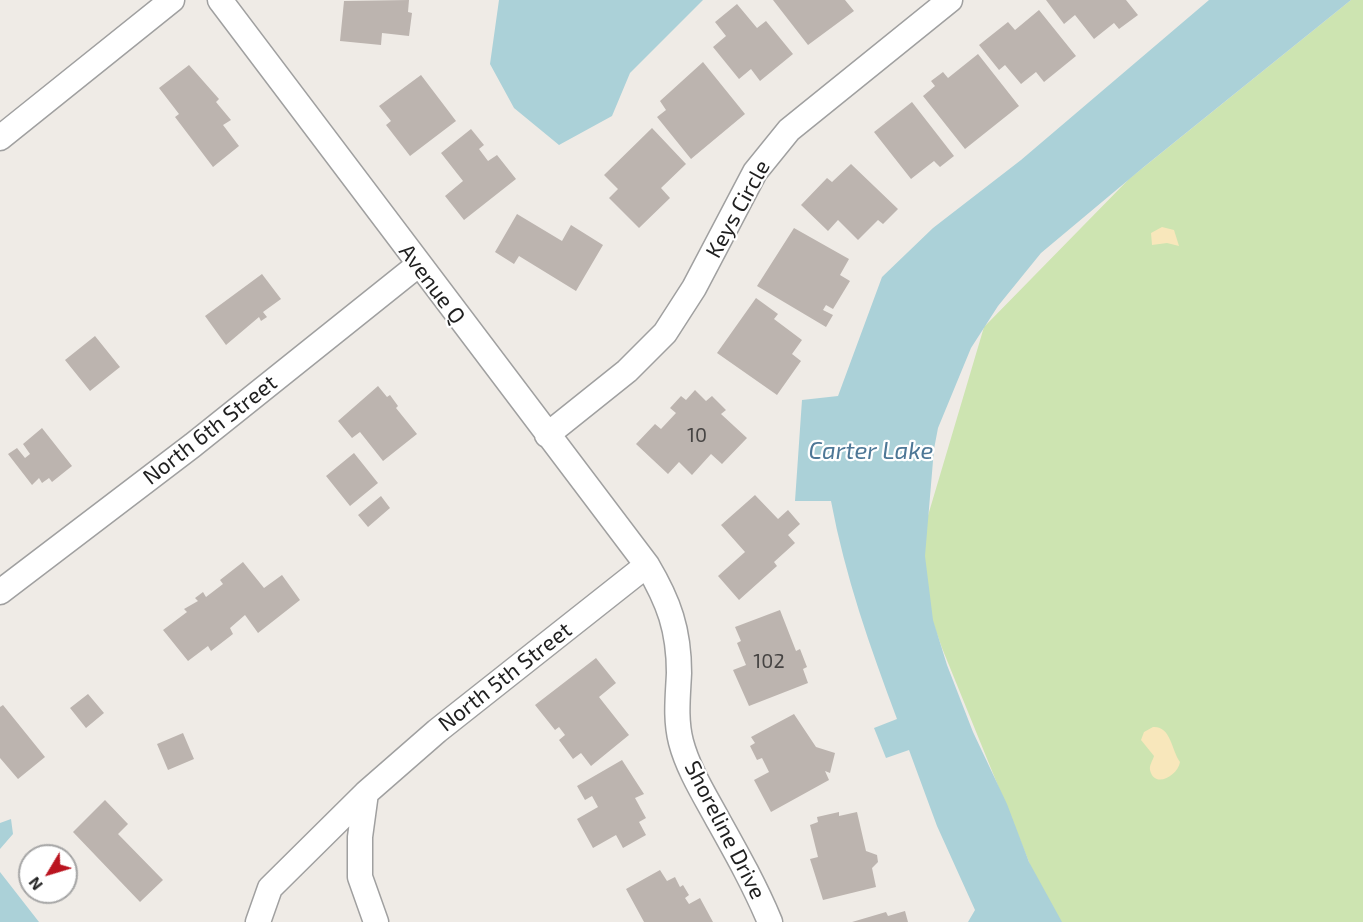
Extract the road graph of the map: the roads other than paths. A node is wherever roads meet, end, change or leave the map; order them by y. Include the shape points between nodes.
1 (172, 0) edge
2 (220, 0) edge
3 (950, 0) edge
4 (0, 138) edge
5 (418, 264) junction
6 (546, 435) junction
7 (647, 566) junction
8 (0, 592) edge
9 (366, 793) junction
10 (258, 922) edge
11 (376, 922) edge
12 (770, 922) edge

1 - 4 street
2 - 5 street, Avenue Q
3 - 6 street, Keys Circle via 789,130 755,172 694,288 665,333 627,371
5 - 6 street, Avenue Q
5 - 8 street, North 6th Street via 193,445
6 - 7 street, Avenue Q
7 - 9 street, North 5th Street via 437,730
7 - 12 street, Shoreline Drive via 666,596 675,624 681,742
9 - 10 street, North 5th Street via 270,888
9 - 11 street via 360,877

